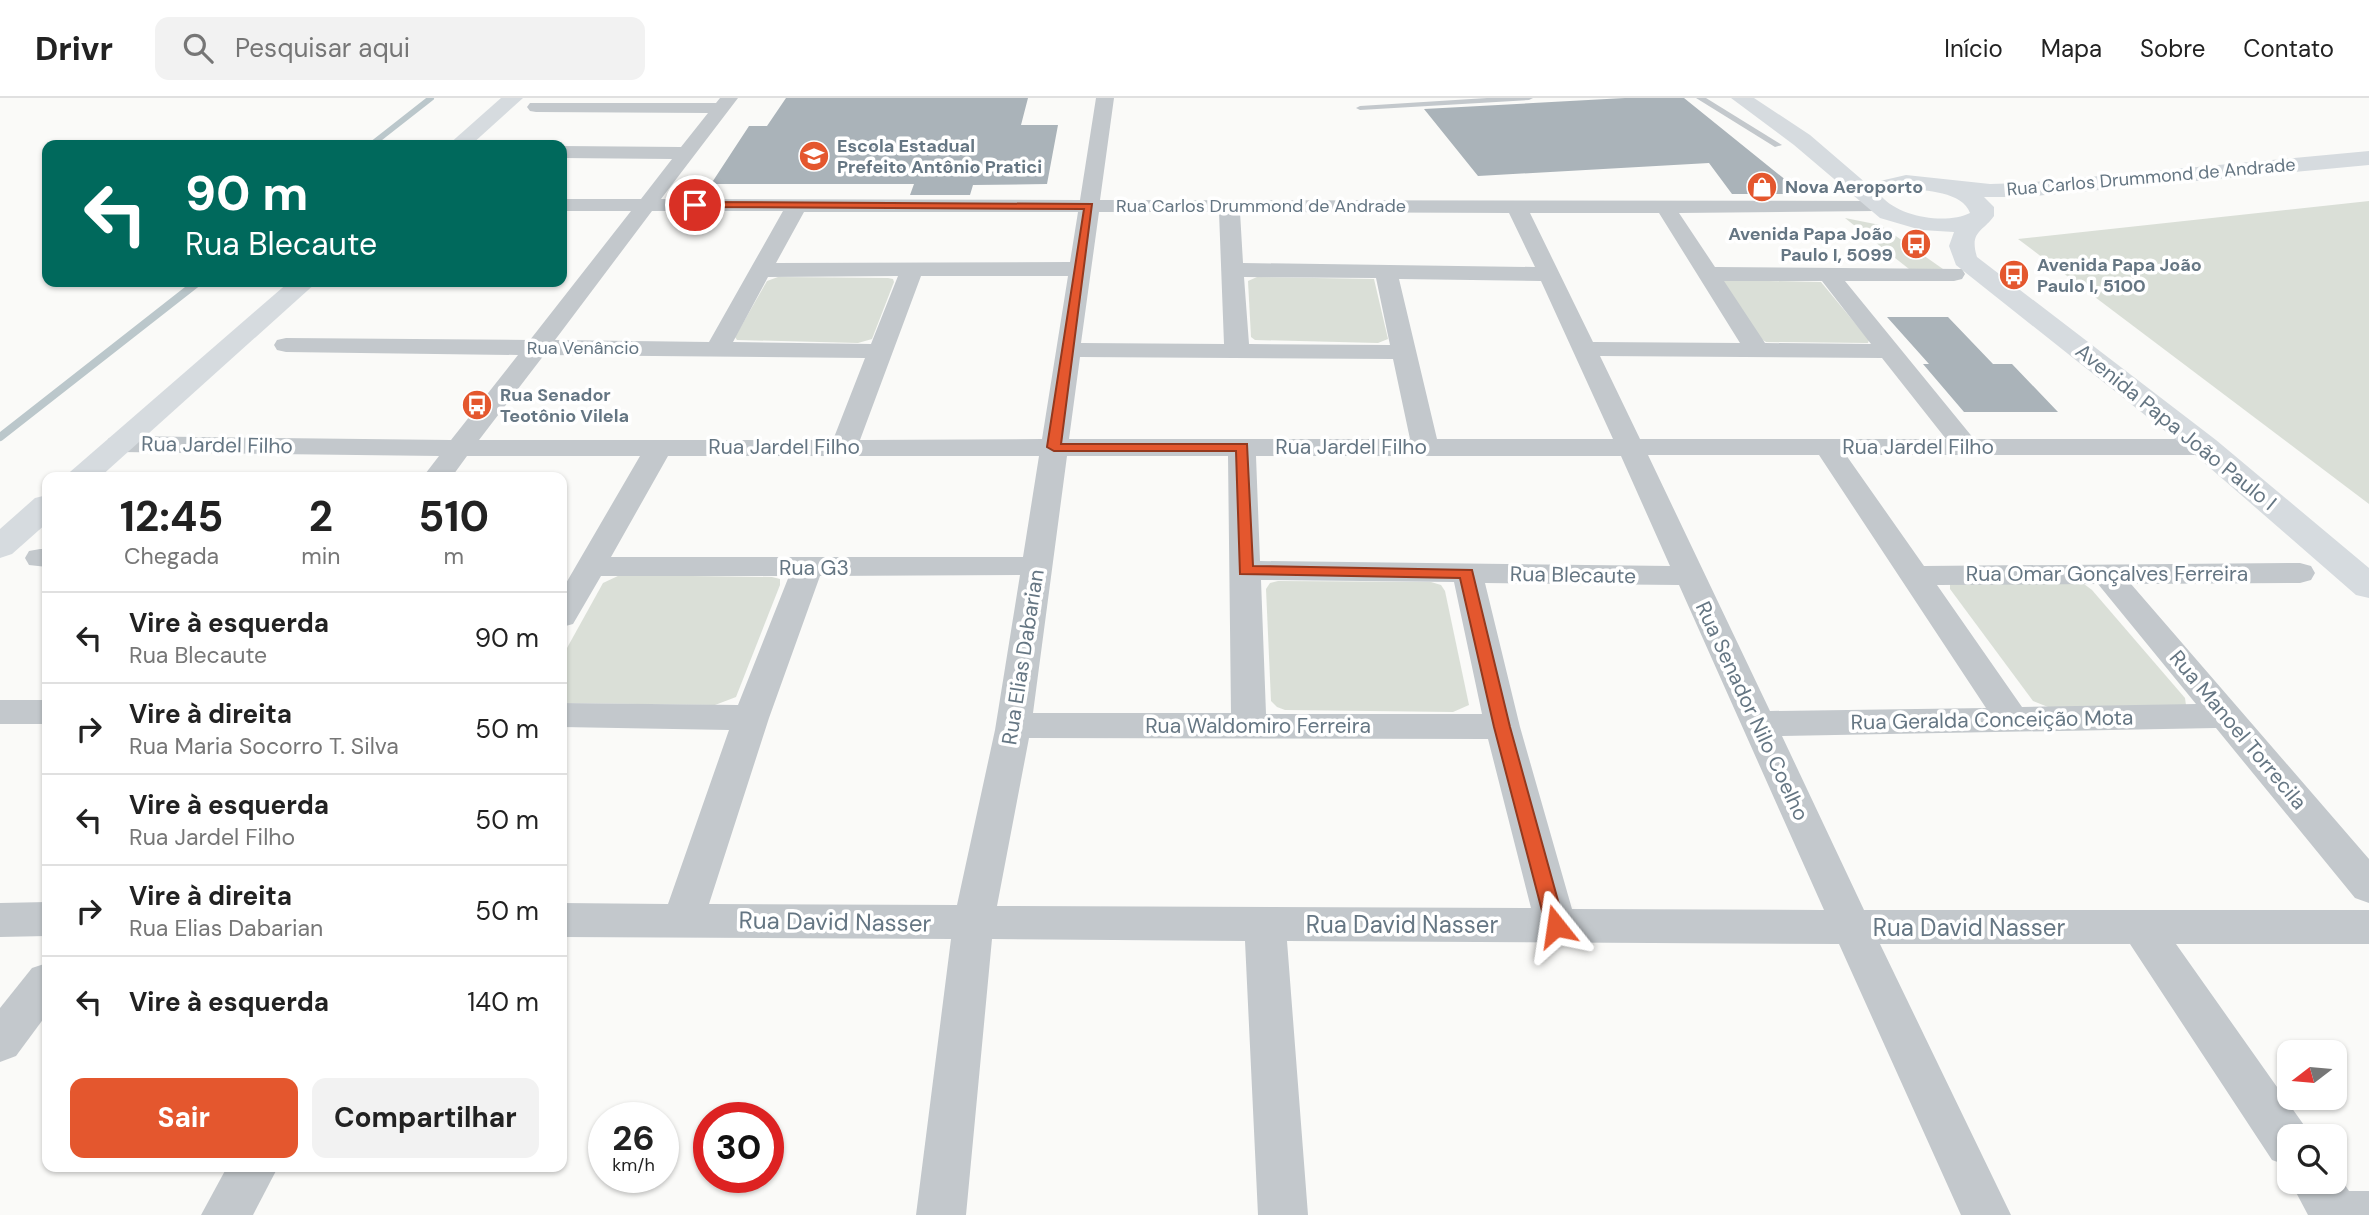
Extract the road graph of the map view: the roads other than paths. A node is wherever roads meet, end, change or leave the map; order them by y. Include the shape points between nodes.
1 (513, 98) edge
2 (1105, 98) edge
3 (1529, 98) edge
4 (1700, 98) edge
5 (1741, 98) edge
6 (725, 103) edge
7 (536, 107) dead end
8 (1360, 108) dead end
9 (465, 140) edge
10 (1802, 140) junction
11 (1778, 145) dead end
12 (567, 152) edge
13 (686, 153) junction
14 (2369, 158) edge
15 (2369, 169) edge
16 (1926, 184) junction
17 (567, 205) edge
18 (647, 205) junction
19 (797, 205) junction
20 (1089, 206) junction
21 (1229, 206) junction
22 (1880, 206) junction
23 (1517, 207) junction
24 (1665, 207) junction
25 (1974, 221) junction
26 (761, 270) junction
27 (912, 270) junction
28 (1080, 270) junction
29 (1233, 270) junction
30 (1386, 272) junction
31 (1549, 274) junction
32 (1708, 274) junction
33 (1828, 274) junction
34 (1966, 274) junction
35 (298, 287) edge
36 (286, 345) dead end
37 (536, 348) junction
38 (717, 349) junction
39 (1584, 349) junction
40 (1068, 350) junction
41 (1757, 350) junction
42 (881, 351) junction
43 (1237, 351) junction
44 (1889, 351) junction
45 (1405, 352) junction
46 (119, 444) junction
47 (659, 447) junction
48 (843, 447) junction
49 (1054, 447) junction
50 (1242, 447) junction
51 (1425, 447) junction
52 (1631, 447) junction
53 (1827, 447) junction
54 (1966, 447) junction
55 (2205, 447) junction
56 (459, 448) junction
57 (86, 472) edge
58 (441, 472) edge
59 (42, 509) edge
60 (0, 547) edge
61 (592, 566) junction
62 (1037, 566) junction
63 (807, 568) junction
64 (1246, 570) junction
65 (1466, 573) junction
66 (2300, 573) dead end
67 (2106, 574) junction
68 (1690, 576) junction
69 (1914, 576) junction
70 (2369, 587) edge
71 (567, 608) edge
72 (0, 712) edge
73 (42, 712) edge
74 (567, 715) edge
75 (2226, 716) junction
76 (751, 718) junction
77 (2012, 720) junction
78 (1758, 724) junction
79 (1013, 725) junction
80 (1249, 726) junction
81 (1502, 727) junction
82 (2369, 887) edge
83 (42, 919) edge
84 (0, 920) edge
85 (567, 920) edge
86 (683, 920) junction
87 (973, 924) junction
88 (1265, 925) junction
89 (1556, 926) junction
90 (1850, 927) junction
91 (2369, 927) edge
92 (2142, 928) junction
93 (42, 987) edge
94 (0, 1042) edge
95 (2277, 1126) edge
96 (251, 1172) edge
97 (2323, 1194) edge
98 (226, 1215) edge
99 (941, 1215) edge
100 (1283, 1215) edge
101 (1986, 1215) edge
102 (2337, 1215) edge
103 (2369, 1215) edge

1 - 9 street
2 - 20 street, Rua Elias Dabarian
3 - 8 lane
4 - 11 lane
5 - 10 street, Avenida Papa João Paulo I
6 - 7 street
6 - 13 street
10 - 16 street, Avenida Papa João Paulo I via 1857,166
10 - 22 street, Avenida Papa João Paulo I
12 - 13 street
13 - 18 street
14 - 16 street, Rua Carlos Drummond de Andrade via 2023,190
15 - 25 street, Rua Carlos Drummond de Andrade via 2061,202
16 - 22 street via 1877,187 1871,190
16 - 25 street via 1976,201 1984,212
17 - 18 street, Rua Carlos Drummond de Andrade
18 - 19 street, Rua Carlos Drummond de Andrade
18 - 37 street via 584,271
19 - 20 street, Rua Carlos Drummond de Andrade
19 - 26 street
20 - 21 street, Rua Carlos Drummond de Andrade
20 - 28 street, Rua Elias Dabarian
21 - 23 street, Rua Carlos Drummond de Andrade
21 - 29 street
22 - 24 street, Rua Carlos Drummond de Andrade
22 - 25 street, Rua Carlos Drummond de Andrade via 1933,224
22 - 34 street, Avenida Papa João Paulo I
23 - 24 street, Rua Carlos Drummond de Andrade
23 - 31 street, Rua Senador Nilo Coelho
24 - 32 street
25 - 34 street, Avenida Papa João Paulo I via 1961,246
26 - 27 street
26 - 38 street
27 - 28 street
27 - 42 street
28 - 40 street, Rua Elias Dabarian
29 - 30 street
29 - 43 street
30 - 31 street
30 - 45 street
31 - 39 street, Rua Senador Nilo Coelho
32 - 33 street
32 - 41 street
33 - 34 street
33 - 44 street
34 - 55 street, Avenida Papa João Paulo I via 2045,321
35 - 46 street
36 - 37 street, Rua Venâncio
37 - 38 street, Rua Venâncio
37 - 56 street
38 - 42 street, Rua Venâncio
39 - 41 street
39 - 52 street, Rua Senador Nilo Coelho
40 - 43 street
40 - 49 street, Rua Elias Dabarian
41 - 44 street
42 - 48 street
43 - 45 street
44 - 54 street
45 - 51 street
46 - 56 street, Rua Jardel Filho
46 - 57 street
47 - 48 street, Rua Jardel Filho
47 - 56 street, Rua Jardel Filho
47 - 61 street
48 - 49 street, Rua Jardel Filho
49 - 50 street, Rua Jardel Filho
49 - 62 street, Rua Elias Dabarian
50 - 51 street, Rua Jardel Filho
50 - 64 street
51 - 52 street, Rua Jardel Filho
52 - 53 street, Rua Jardel Filho
52 - 68 street, Rua Senador Nilo Coelho
53 - 54 street, Rua Jardel Filho
53 - 69 street
54 - 55 street, Rua Jardel Filho
55 - 70 street, Avenida Papa João Paulo I
56 - 58 street
59 - 60 street
61 - 63 street, Rua G3
61 - 71 street
62 - 63 street, Rua G3
62 - 79 street, Rua Elias Dabarian
63 - 76 street
64 - 65 street, Rua Blecaute
64 - 80 street
65 - 68 street, Rua Blecaute
65 - 81 street
66 - 67 street, Rua Omar Gonçalves Ferreira
67 - 69 street, Rua Omar Gonçalves Ferreira
67 - 75 street, Rua Manoel Torrecila
68 - 78 street, Rua Senador Nilo Coelho
69 - 77 street
72 - 73 street
74 - 76 street
75 - 77 street, Rua Geralda Conceição Mota
75 - 82 street, Rua Manoel Torrecila
76 - 86 street
77 - 78 street, Rua Geralda Conceição Mota
78 - 90 street, Rua Senador Nilo Coelho
79 - 80 street, Rua Waldomiro Ferreira
79 - 87 street, Rua Elias Dabarian
80 - 81 street, Rua Waldomiro Ferreira
81 - 89 street
83 - 84 street
85 - 86 street, Rua David Nasser
86 - 87 street, Rua David Nasser
87 - 88 street, Rua David Nasser
87 - 99 street, Rua Elias Dabarian
88 - 89 street, Rua David Nasser
88 - 100 street
89 - 90 street, Rua David Nasser
90 - 92 street, Rua David Nasser
90 - 101 street, Rua Senador Nilo Coelho
91 - 92 street, Rua David Nasser
92 - 95 street
93 - 94 street
96 - 98 street
97 - 102 street
102 - 103 street

